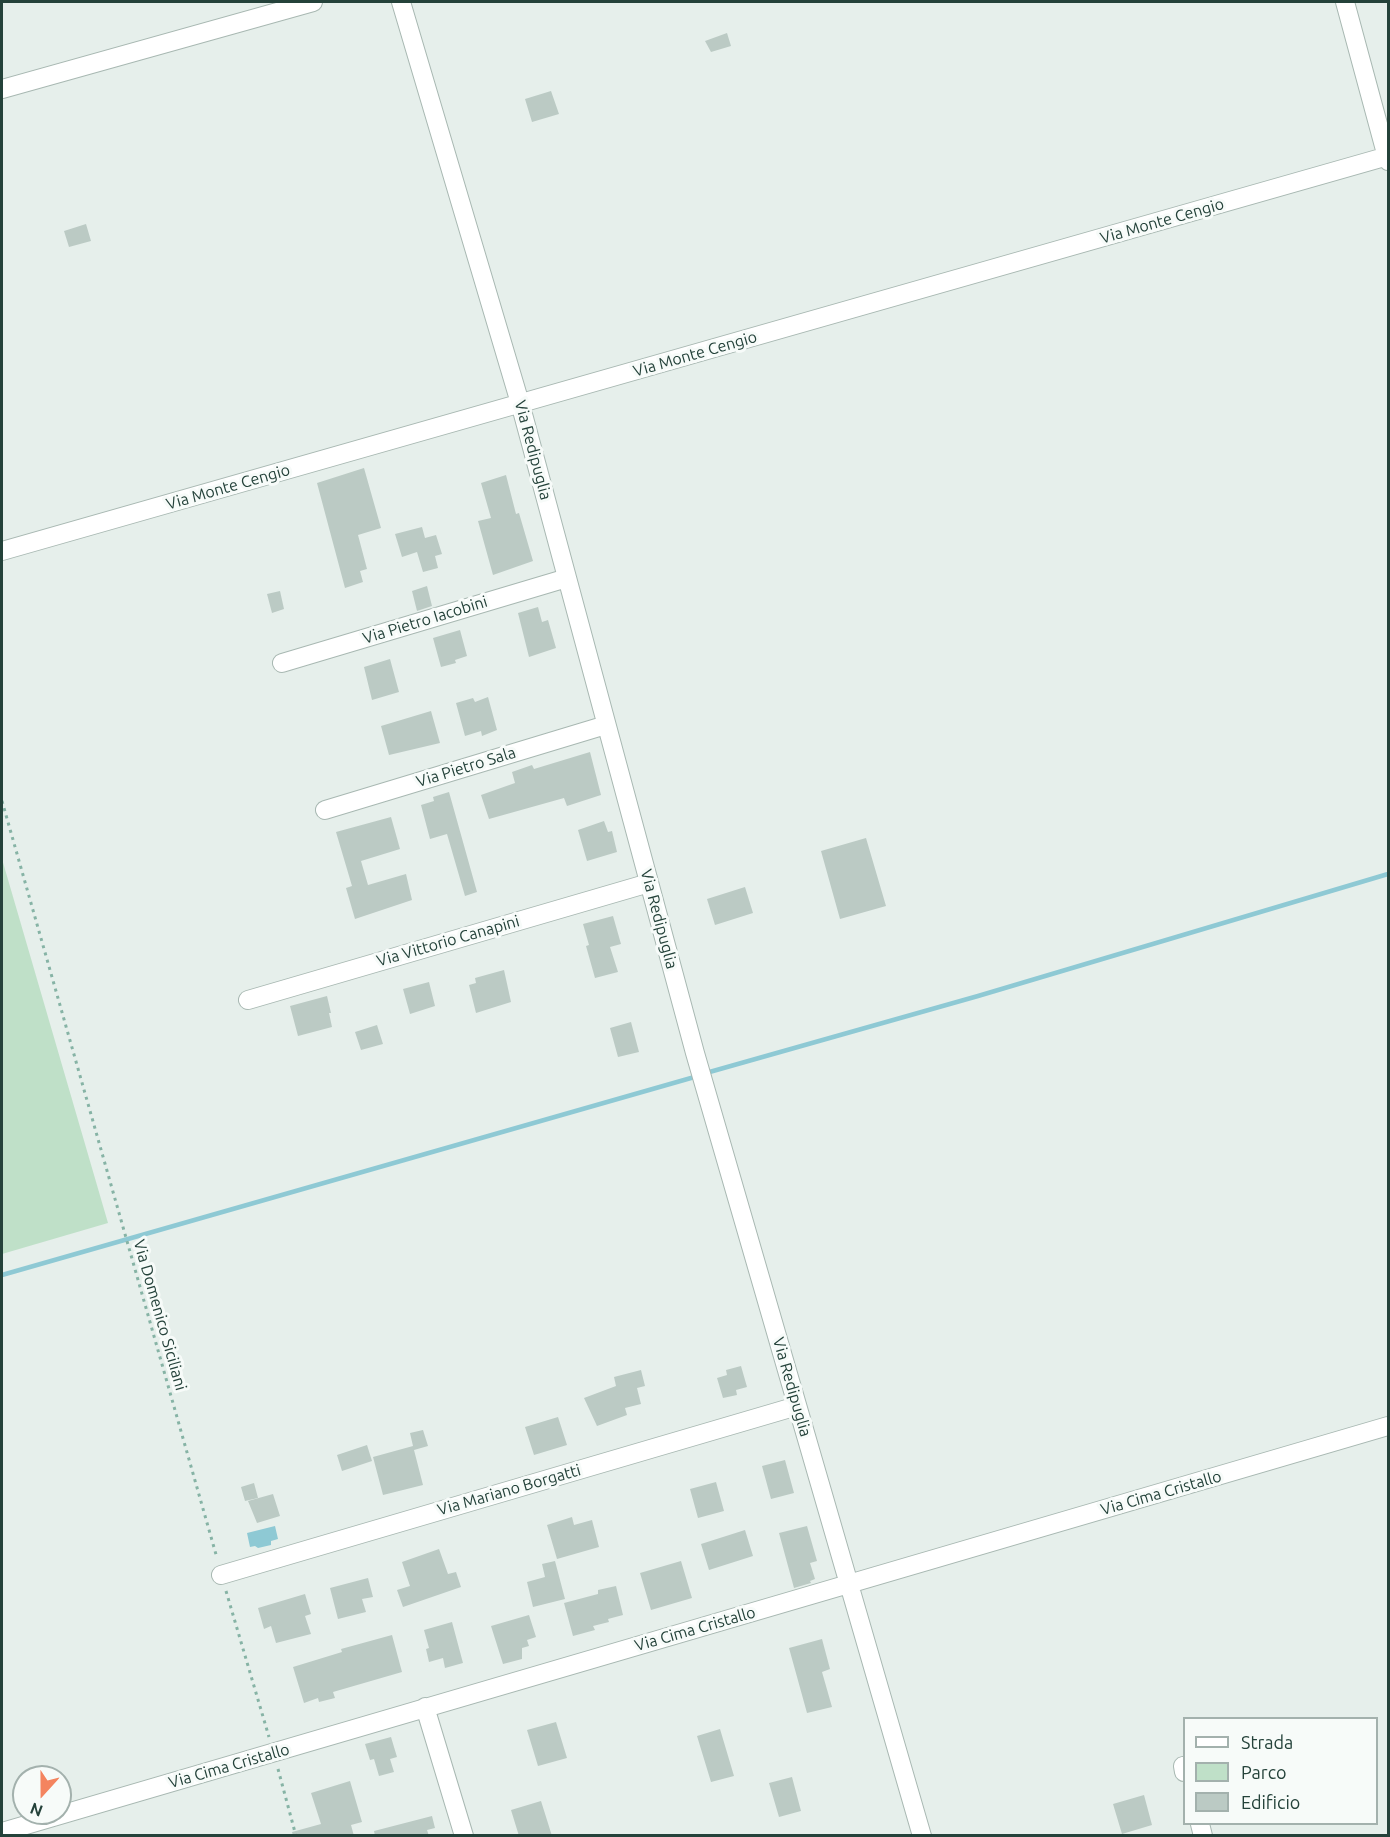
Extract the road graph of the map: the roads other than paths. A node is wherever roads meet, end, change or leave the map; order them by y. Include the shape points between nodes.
1 (313, 2) edge
2 (401, 2) edge
3 (1345, 2) edge
4 (2, 89) edge
5 (1388, 158) edge
6 (520, 403) junction
7 (2, 551) edge
8 (567, 578) junction
9 (282, 663) dead end
10 (606, 725) junction
11 (325, 810) dead end
12 (649, 883) junction
13 (248, 1000) dead end
14 (797, 1406) junction
15 (1389, 1426) edge
16 (221, 1575) road end
17 (849, 1584) junction
18 (426, 1707) junction
19 (2, 1832) edge
20 (464, 1836) edge
21 (922, 1836) edge

1 - 4 street
2 - 6 street, Via Redipuglia
3 - 5 street
5 - 6 street, Via Monte Cengio
6 - 7 street, Via Monte Cengio
6 - 8 street, Via Redipuglia
8 - 9 street, Via Pietro Iacobini
8 - 10 street, Via Redipuglia
10 - 11 street, Via Pietro Sala
10 - 12 street, Via Redipuglia
12 - 13 street, Via Vittorio Canapini
12 - 14 street, Via Redipuglia
14 - 16 street, Via Mariano Borgatti
14 - 17 street, Via Redipuglia
15 - 17 street, Via Cima Cristallo
17 - 18 street, Via Cima Cristallo
17 - 21 street, Via Redipuglia
18 - 19 street, Via Cima Cristallo
18 - 20 street

